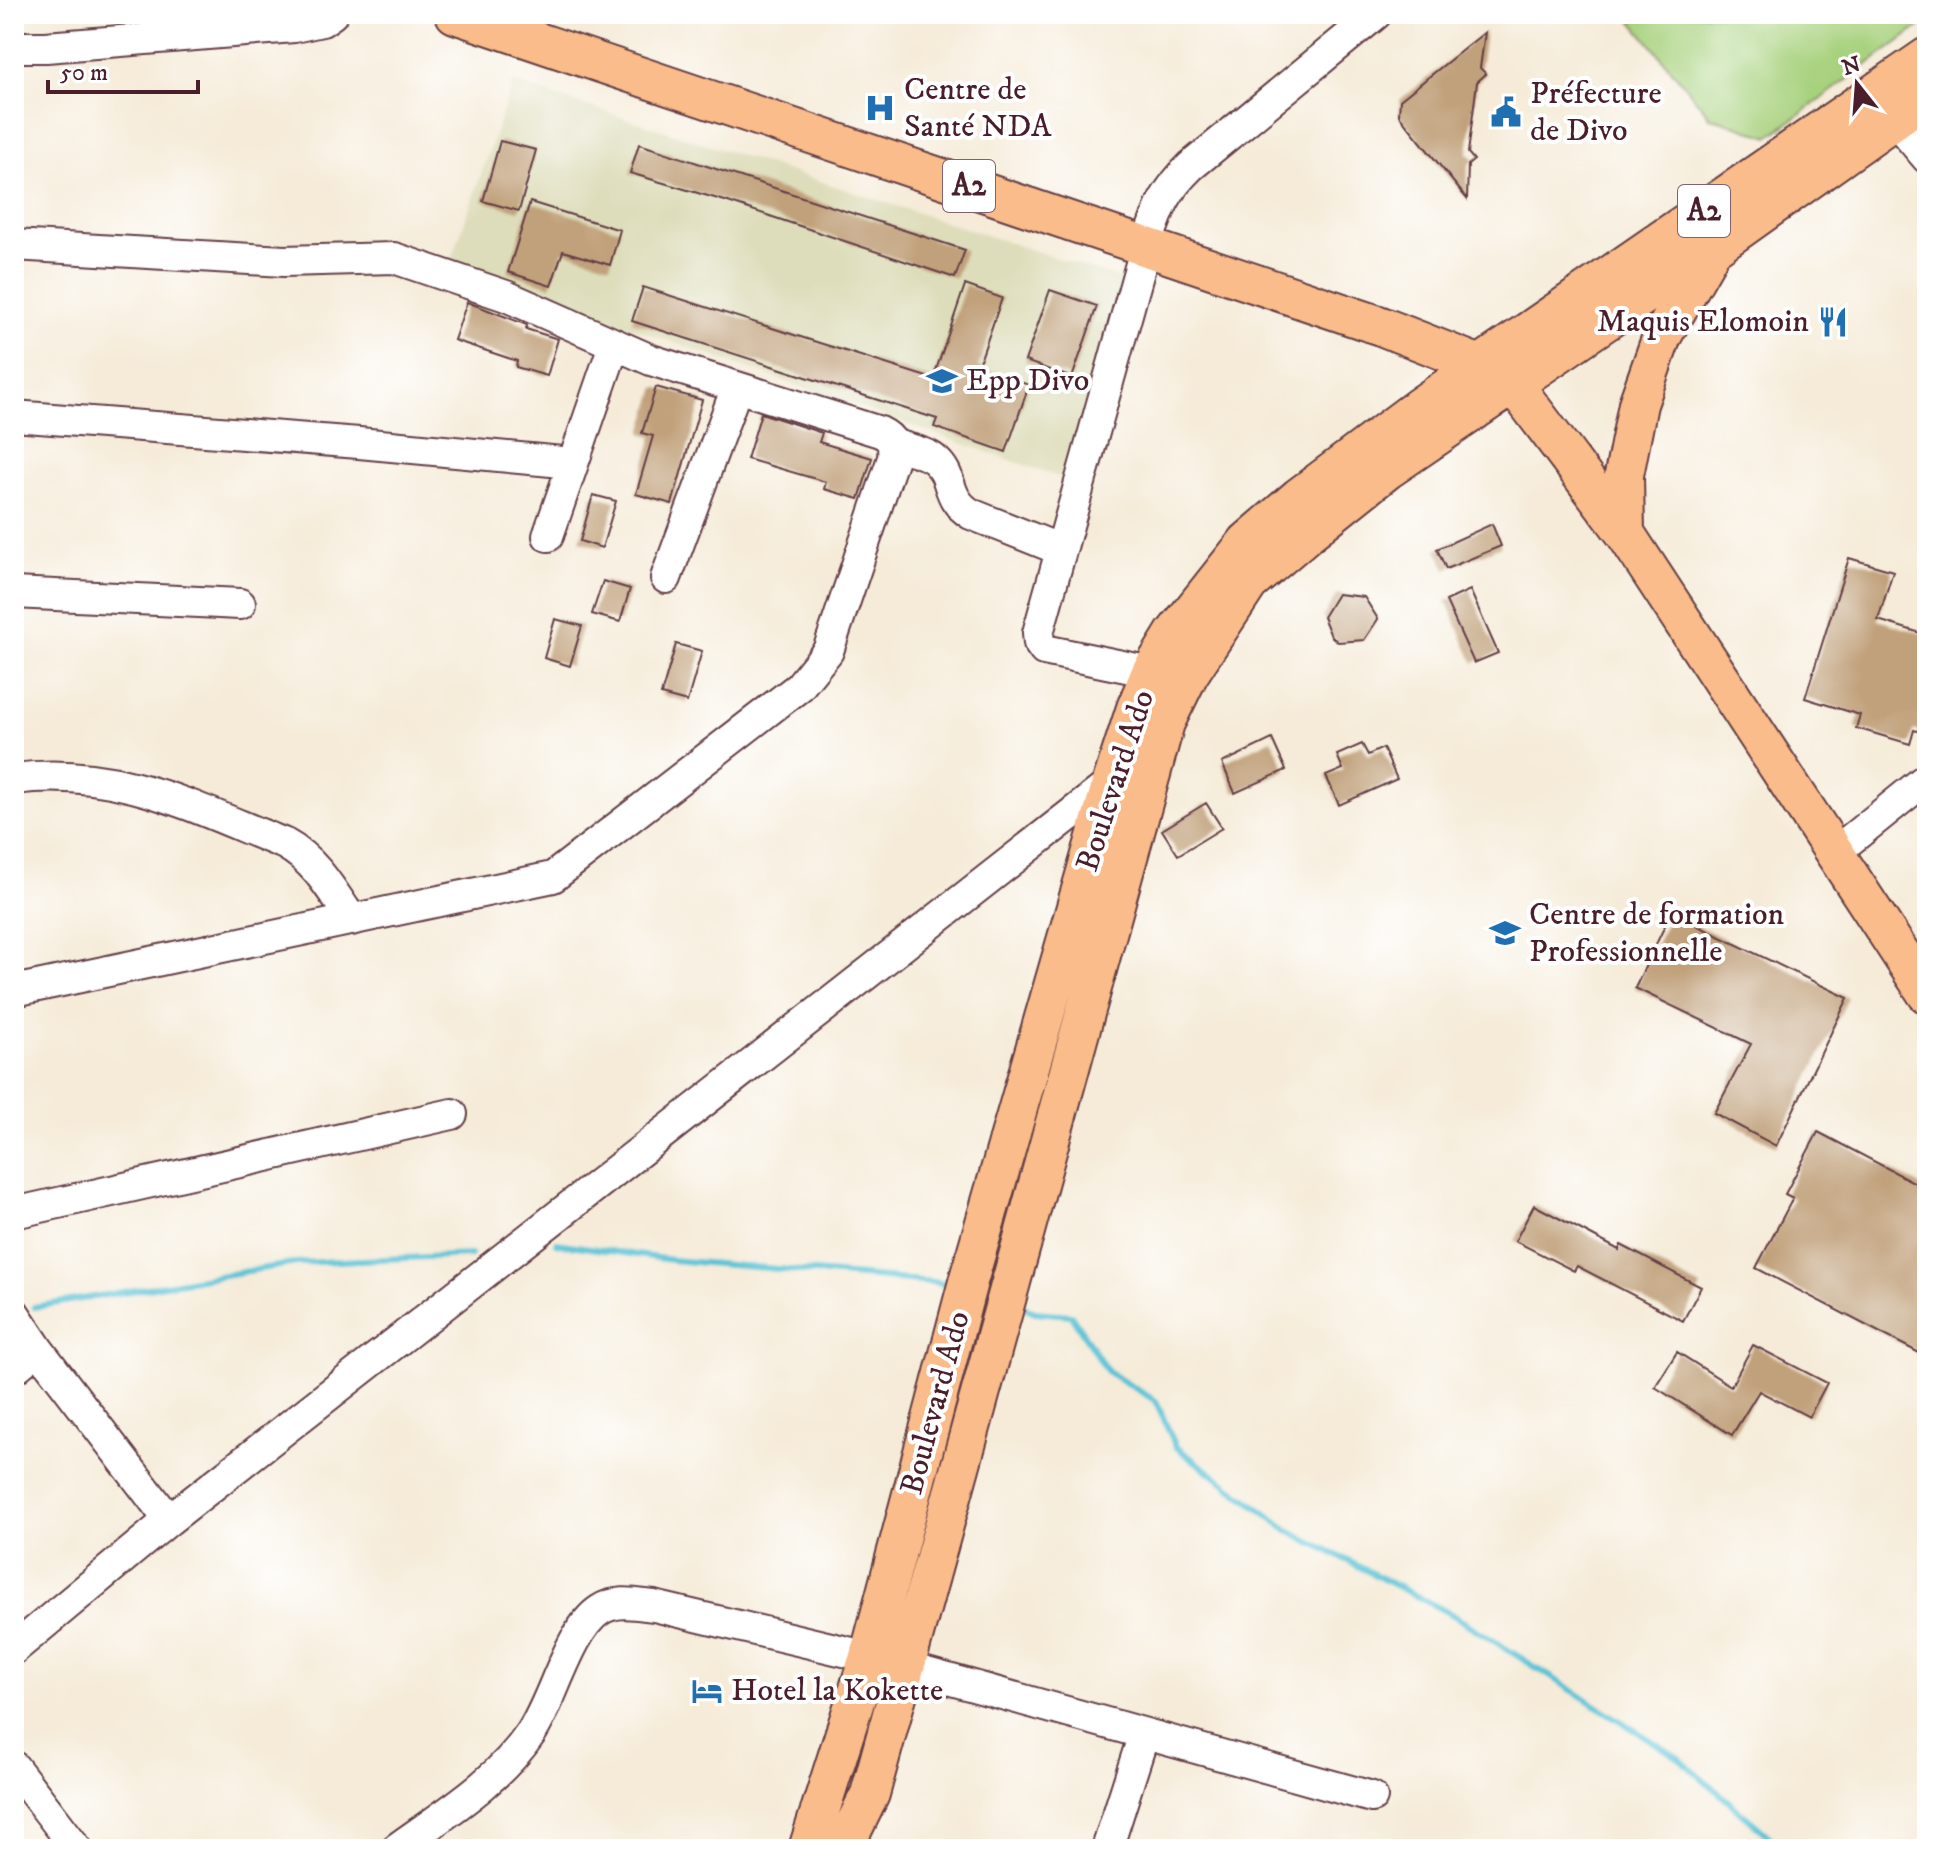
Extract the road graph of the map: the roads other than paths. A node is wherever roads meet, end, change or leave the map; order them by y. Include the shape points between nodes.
1 (332, 14) edge
2 (1376, 14) edge
3 (479, 18) edge
4 (14, 47) edge
5 (1927, 57) edge
6 (1927, 96) edge
7 (1894, 119) junction
8 (1927, 158) edge
9 (14, 245) edge
10 (1146, 246) junction
11 (1712, 249) junction
12 (614, 345) junction
13 (1480, 365) junction
14 (1514, 385) junction
15 (737, 387) junction
16 (14, 416) edge
17 (894, 444) junction
18 (573, 463) junction
19 (1625, 533) junction
20 (548, 536) dead end
21 (1061, 550) junction
22 (666, 578) dead end
23 (14, 593) edge
24 (240, 604) dead end
25 (1151, 672) junction
26 (1927, 778) edge
27 (14, 779) edge
28 (1112, 782) junction
29 (1834, 853) junction
30 (352, 920) junction
31 (14, 991) edge
32 (1927, 994) edge
33 (452, 1114) dead end
34 (14, 1213) edge
35 (14, 1313) edge
36 (38, 1349) junction
37 (14, 1369) edge
38 (169, 1520) junction
39 (14, 1649) edge
40 (869, 1657) junction
41 (906, 1668) junction
42 (1144, 1734) junction
43 (14, 1767) edge
44 (1372, 1797) dead end
45 (77, 1849) edge
46 (396, 1849) edge
47 (808, 1849) edge
48 (843, 1849) edge
49 (1107, 1849) edge

1 - 4 street via 294,27
2 - 10 street via 1171,186
3 - 10 main road, A2
5 - 13 main road, Boulevard Ado / A2
6 - 7 main road, Boulevard Ado
7 - 8 street
7 - 11 main road, Boulevard Ado
9 - 12 street via 284,261 394,258 506,296
10 - 13 main road, A2
10 - 21 street
11 - 14 main road, Boulevard Ado
11 - 19 main road via 1662,336 1638,404 1624,475
12 - 15 street
12 - 18 street
13 - 14 main road
13 - 25 main road, Boulevard Ado via 1299,497 1247,542
14 - 19 main road
14 - 41 main road, Boulevard Ado via 1387,470 1249,583 1189,674 1165,723
15 - 17 street via 880,432
15 - 22 street
16 - 18 street
17 - 21 street via 935,459 958,506
17 - 30 street via 828,651 799,687 553,877
18 - 20 street
19 - 29 main road
21 - 25 street via 1038,633 1044,650
23 - 24 street
25 - 28 main road, Boulevard Ado
26 - 29 street
27 - 30 street via 95,777 148,789 285,844 313,864
28 - 38 street
28 - 40 main road, Boulevard Ado via 965,1295
29 - 32 main road
30 - 31 street
33 - 34 street
35 - 36 street
36 - 37 street
36 - 38 street
38 - 39 street
40 - 41 street
40 - 46 street via 654,1606 622,1603 600,1609 581,1630 533,1730 513,1758 491,1781
40 - 47 main road, Boulevard Ado
41 - 42 street
41 - 48 main road, Boulevard Ado via 870,1794
42 - 44 street
42 - 49 street
43 - 45 street

